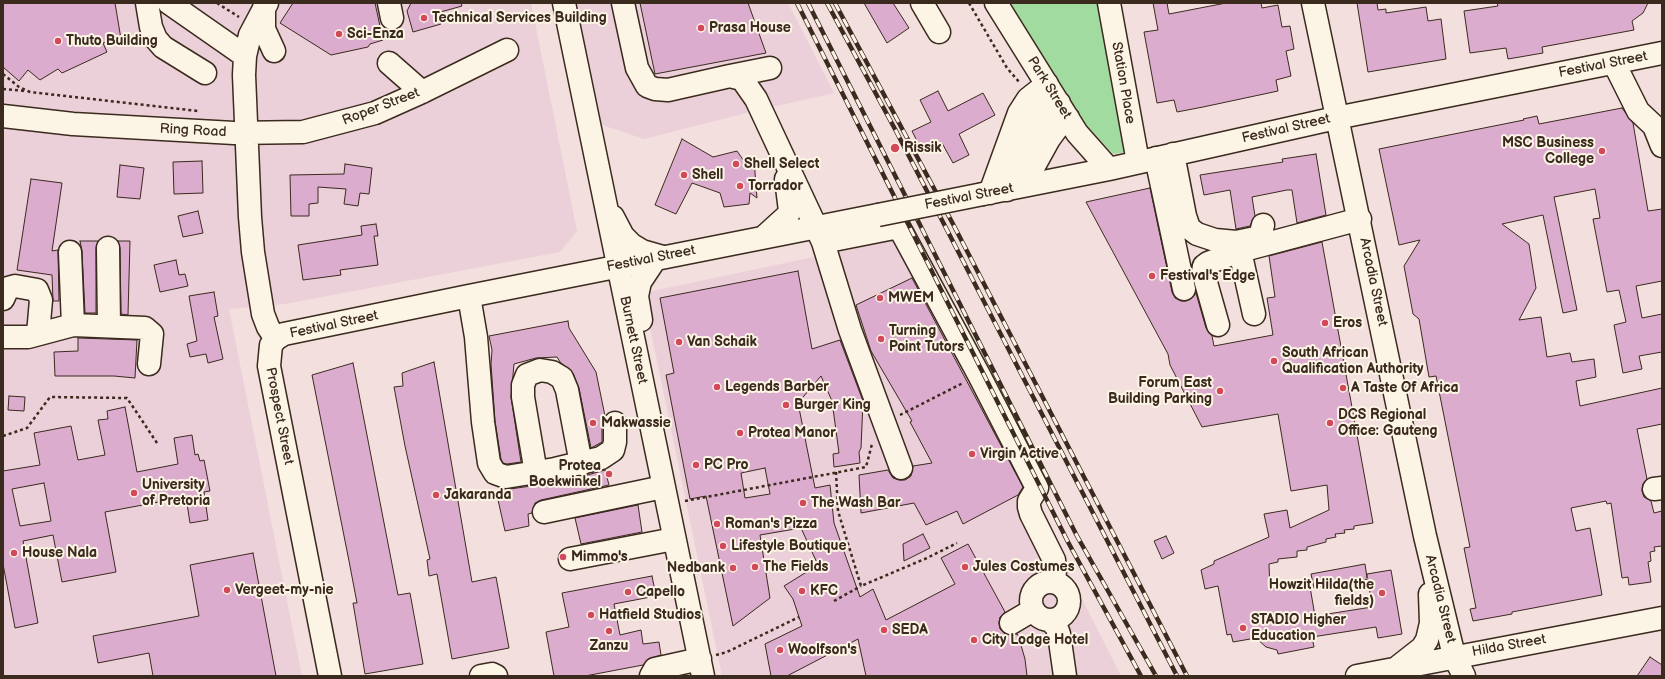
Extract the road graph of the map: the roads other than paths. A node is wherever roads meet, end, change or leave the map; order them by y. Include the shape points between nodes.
1 (147, 3) edge
2 (169, 3) edge
3 (564, 3) edge
4 (623, 3) edge
5 (922, 3) edge
6 (996, 3) edge
7 (1109, 3) edge
8 (1313, 3) edge
9 (261, 12) edge
10 (939, 32) dead end
11 (507, 50) dead end
12 (274, 52) dead end
13 (1662, 53) edge
14 (245, 56) junction
15 (389, 63) dead end
16 (1614, 63) junction
17 (770, 68) dead end
18 (205, 73) dead end
19 (730, 76) junction
20 (1039, 90) junction
21 (422, 92) junction
22 (1064, 111) junction
23 (3, 116) edge
24 (1336, 118) junction
25 (247, 133) junction
26 (1662, 146) edge
27 (1156, 158) junction
28 (785, 160) junction
29 (1109, 169) junction
30 (1001, 190) junction
31 (606, 206) junction
32 (1360, 219) junction
33 (1263, 225) dead end
34 (819, 234) junction
35 (764, 237) junction
36 (108, 248) dead end
37 (1240, 251) junction
38 (70, 252) dead end
39 (660, 258) junction
40 (618, 266) junction
41 (1184, 289) dead end
42 (469, 296) junction
43 (3, 299) edge
44 (1254, 314) dead end
45 (73, 325) junction
46 (1218, 325) dead end
47 (108, 326) junction
48 (38, 334) junction
49 (3, 337) edge
50 (276, 339) junction
51 (149, 364) dead end
52 (615, 423) dead end
53 (652, 431) junction
54 (581, 464) junction
55 (901, 468) dead end
56 (536, 472) junction
57 (665, 496) junction
58 (544, 512) dead end
59 (1425, 536) junction
60 (674, 539) junction
61 (570, 560) dead end
62 (1054, 602) junction
63 (1662, 618) edge
64 (1011, 623) dead end
65 (1446, 667) edge
66 (701, 668) edge
67 (1396, 668) junction
68 (1065, 669) edge
69 (330, 676) edge
70 (481, 676) edge
71 (496, 676) edge
72 (651, 676) edge
73 (1357, 676) edge
74 (1464, 676) edge

1 - 18 street via 151,27 163,48
2 - 14 street
3 - 31 street, Burnett Street
4 - 19 street via 637,68 647,86 668,90
5 - 10 street
6 - 20 street, Park Street
7 - 27 street, Station Place
8 - 24 street, Arcadia Street
9 - 12 street via 264,28
9 - 14 street, Ring Road
11 - 21 street, Roper Street
13 - 16 street, Festival Street
14 - 25 street, Ring Road
15 - 21 street
16 - 24 street, Festival Street
16 - 26 street via 1638,111 1654,126
17 - 19 street
19 - 28 street via 742,79 756,99
20 - 22 street, Park Street
20 - 30 street via 1019,113
21 - 25 street, Roper Street via 375,113 322,128 303,132
22 - 29 street, Park Street via 1077,132
22 - 30 street via 1046,110
23 - 25 street, Ring Road via 74,124
24 - 27 street, Festival Street
24 - 32 street, Arcadia Street
25 - 50 street via 253,252 262,314
27 - 29 street, Festival Street
27 - 33 street via 1189,228 1197,234 1215,240 1236,242 1260,237
27 - 41 street
28 - 34 street
28 - 35 street via 790,210 787,216
29 - 30 street, Festival Street
30 - 34 street, Festival Street, bridge via 878,215
31 - 39 street via 623,236 632,245
31 - 40 street, Burnett Street
32 - 37 street
32 - 59 street, Arcadia Street
34 - 35 street, Festival Street
34 - 55 street via 850,330
34 - 62 street via 899,226 1037,488 1028,501 1031,514 1054,560 1062,569
35 - 39 street, Festival Street
36 - 47 street
37 - 44 street
37 - 46 street via 1204,266 1203,272
38 - 45 street
39 - 40 street, Festival Street
39 - 53 street via 640,282 637,296 655,399
40 - 42 street, Festival Street
40 - 53 street, Burnett Street
42 - 50 street, Festival Street via 284,334
42 - 56 street via 476,337 482,422 489,463 495,473 506,477
43 - 48 street via 8,288 15,286 37,290 41,300
45 - 47 street
45 - 48 street
47 - 51 street via 149,330 152,334
48 - 49 street via 28,337
50 - 69 street, Prospect Street via 271,345 269,366
52 - 54 street via 613,450 601,458
53 - 57 street, Burnett Street
54 - 56 street
54 - 56 street via 567,390 562,378 552,372 540,370 527,375 523,385
57 - 58 street
57 - 60 street, Burnett Street
59 - 65 street, Arcadia Street
59 - 67 street via 1431,611 1427,640 1422,648
60 - 61 street
60 - 66 street, Burnett Street
62 - 64 street
62 - 68 street via 1067,645
63 - 65 street, Hilda Street
65 - 67 street, Hilda Street
65 - 74 street, Arcadia Street
66 - 72 street via 655,669
67 - 73 street, Hilda Street
70 - 71 street

